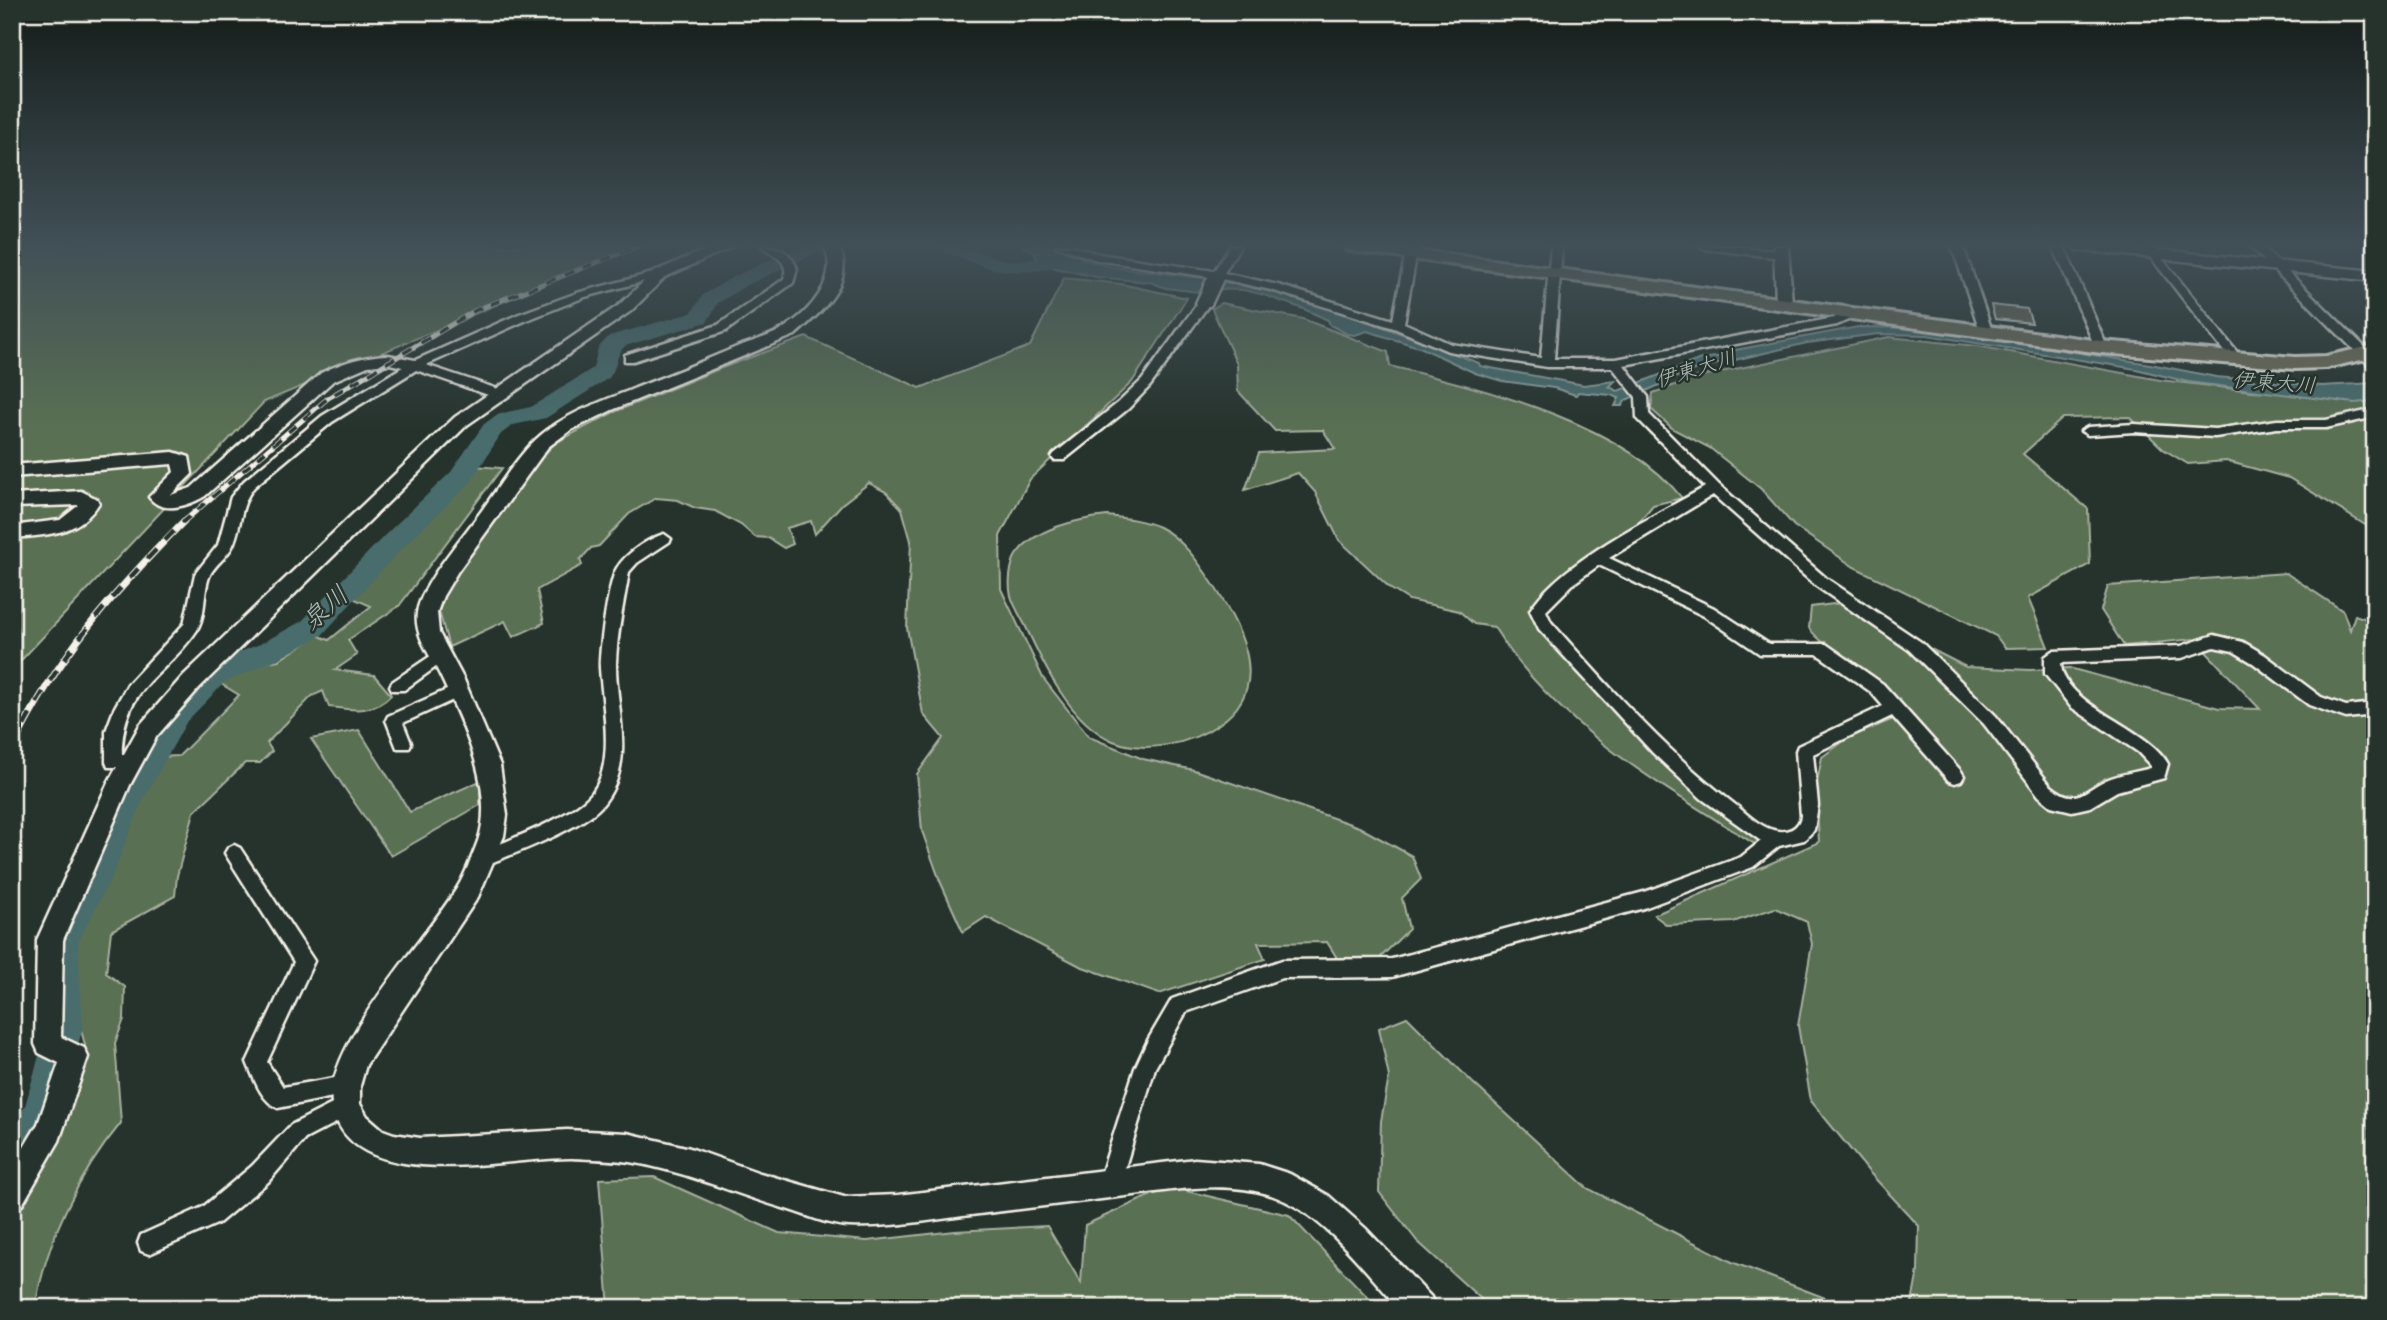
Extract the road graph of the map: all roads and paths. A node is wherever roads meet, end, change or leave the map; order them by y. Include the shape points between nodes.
1 (548, 308) edge
2 (625, 308) edge
3 (751, 308) edge
4 (814, 308) edge
5 (1201, 308) edge
6 (1341, 308) edge
7 (1401, 308) edge
8 (1551, 308) edge
9 (1820, 308) edge
10 (1978, 308) edge
11 (2084, 308) edge
12 (2196, 308) edge
13 (2319, 308) edge
14 (1855, 312) junction
15 (1398, 325) junction
16 (1986, 331) junction
17 (2101, 347) junction
18 (2371, 357) edge
19 (629, 358) dead end
20 (2236, 359) junction
21 (400, 363) junction
22 (1547, 363) junction
23 (1619, 367) junction
24 (499, 394) junction
25 (2375, 413) edge
26 (2088, 431) dead end
27 (1059, 457) dead end
28 (12, 471) edge
29 (1714, 488) junction
30 (12, 501) edge
31 (12, 531) edge
32 (664, 538) dead end
33 (1599, 559) junction
34 (441, 654) junction
35 (398, 686) dead end
36 (458, 691) junction
37 (1893, 708) junction
38 (2375, 709) edge
39 (403, 743) dead end
40 (130, 762) junction
41 (1955, 776) dead end
42 (1772, 843) dead end
43 (234, 853) dead end
44 (485, 858) junction
45 (346, 1096) junction
46 (1109, 1184) junction
47 (12, 1195) edge
48 (149, 1242) dead end
49 (1420, 1308) edge

1 - 21 street
2 - 24 street
3 - 19 street via 722,328
4 - 34 street via 789,332 606,405 542,443 433,596 427,612 429,633
5 - 27 street via 1146,383
6 - 15 street
7 - 15 street
8 - 22 street
9 - 14 main road
10 - 16 street
11 - 17 street
12 - 20 street
13 - 18 street
14 - 16 main road
14 - 23 street via 1837,321
15 - 22 street via 1448,347
16 - 17 main road
17 - 20 main road
18 - 20 main road via 2295,363
21 - 24 street
21 - 28 street via 367,361 327,377 187,498 167,502 158,497 183,474 183,461 173,458
21 - 40 street via 237,497 226,546 202,574 191,626 134,688 123,707 114,731 114,762
22 - 23 street
23 - 29 street via 1642,397 1642,415
24 - 40 street via 461,421 192,681 148,731
25 - 26 street via 2326,424 2255,425 2214,433 2134,428
29 - 33 street
29 - 38 street via 1821,582 1915,646 1990,720 2057,801 2090,800 2112,785 2158,773 2160,764 2144,747 2077,703 2053,674 2053,657 2182,652 2214,641 2237,646 2259,659 2315,701 2346,712
30 - 31 street via 81,497 90,503 75,521 58,528
32 - 44 street via 622,571 609,649 616,735 607,783 597,800 561,825
33 - 37 street via 1709,612 1766,650 1820,648 1877,688
33 - 37 street via 1545,599 1538,611 1544,625 1686,774 1763,834 1774,839 1794,837 1807,829 1811,817 1804,751
34 - 35 street
34 - 36 street
36 - 39 street via 394,720
36 - 44 street via 489,765 494,826
37 - 41 street
40 - 47 street via 50,940 48,1044 75,1057 49,1131
42 - 46 street via 1747,862 1631,903 1392,968 1282,969 1179,1005 1147,1062
43 - 45 street via 304,961 257,1062 264,1079 278,1098
44 - 45 street via 469,890 354,1060
45 - 46 street via 357,1126 374,1141 394,1148 420,1152 567,1144 627,1147 690,1161 844,1212 898,1210
45 - 48 street via 298,1132 260,1174 211,1215
46 - 49 street via 1195,1173 1239,1174 1280,1184 1324,1209

